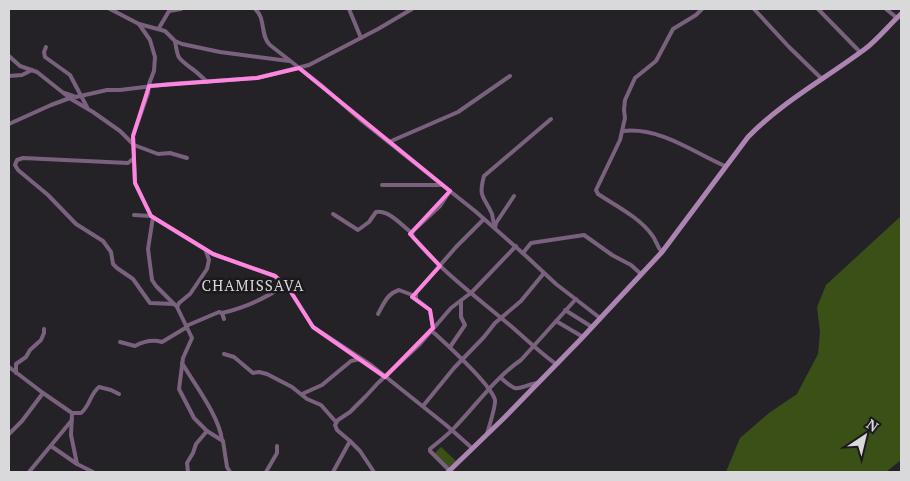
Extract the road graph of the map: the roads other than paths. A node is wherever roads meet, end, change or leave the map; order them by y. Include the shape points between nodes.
1 (110, 9) edge
2 (181, 9) edge
3 (255, 9) edge
4 (349, 9) edge
5 (412, 9) edge
6 (702, 9) edge
7 (754, 9) edge
8 (818, 9) edge
9 (886, 9) edge
10 (899, 16) edge
11 (139, 24) junction
12 (160, 28) junction
13 (361, 38) junction
14 (176, 41) junction
15 (46, 47) dead end
16 (860, 52) junction
17 (9, 56) edge
18 (291, 62) junction
19 (299, 68) junction
20 (32, 70) junction
21 (9, 76) edge
22 (510, 76) dead end
23 (822, 79) junction
24 (207, 82) junction
25 (148, 86) junction
26 (64, 93) junction
27 (80, 96) junction
28 (70, 98) junction
29 (89, 109) junction
30 (551, 120) dead end
31 (9, 124) edge
32 (623, 131) junction
33 (389, 142) junction
34 (134, 145) junction
35 (134, 158) junction
36 (187, 158) dead end
37 (726, 166) junction
38 (382, 185) dead end
39 (442, 185) junction
40 (450, 191) junction
41 (514, 196) dead end
42 (333, 214) dead end
43 (134, 215) dead end
44 (152, 217) junction
45 (484, 219) junction
46 (495, 227) junction
47 (412, 233) junction
48 (516, 246) junction
49 (205, 249) junction
50 (662, 252) junction
51 (523, 253) junction
52 (440, 266) junction
53 (544, 273) junction
54 (641, 274) junction
55 (284, 285) junction
56 (472, 292) junction
57 (415, 296) junction
58 (576, 299) junction
59 (461, 301) junction
60 (175, 306) junction
61 (565, 310) junction
62 (222, 313) junction
63 (378, 314) dead end
64 (501, 318) junction
65 (600, 318) junction
66 (224, 319) dead end
67 (556, 321) junction
68 (186, 326) junction
69 (592, 327) junction
70 (44, 329) dead end
71 (433, 330) junction
72 (583, 337) junction
73 (120, 342) dead end
74 (532, 346) junction
75 (450, 347) junction
76 (224, 354) dead end
77 (360, 359) junction
78 (463, 359) junction
79 (182, 363) junction
80 (556, 364) junction
81 (9, 367) edge
82 (16, 373) junction
83 (385, 377) junction
84 (501, 378) junction
85 (537, 383) junction
86 (489, 389) junction
87 (43, 393) junction
88 (119, 394) dead end
89 (302, 394) junction
90 (423, 406) junction
91 (72, 413) junction
92 (73, 419) junction
93 (336, 422) junction
94 (9, 425) edge
95 (16, 427) junction
96 (452, 430) junction
97 (208, 431) junction
98 (9, 434) edge
99 (487, 434) junction
100 (350, 441) junction
101 (223, 442) junction
102 (51, 446) junction
103 (277, 446) dead end
104 (472, 448) junction
105 (76, 464) junction
106 (30, 472) edge
107 (93, 472) edge
108 (188, 472) edge
109 (230, 472) edge
110 (266, 472) edge
111 (333, 472) edge
112 (374, 472) edge
113 (449, 472) edge

1 - 11 street
2 - 12 street via 169,11
3 - 18 street via 260,14 266,41
4 - 13 street
5 - 13 street
6 - 32 street via 675,27 656,61 635,78 625,100
7 - 23 street
8 - 16 street
9 - 10 street
10 - 16 street
11 - 12 street
11 - 25 street via 150,40 155,58
12 - 14 street
13 - 19 street
14 - 18 street via 220,52
14 - 24 street via 179,59
15 - 27 street via 45,57 70,75
16 - 23 street
17 - 20 street via 20,66
18 - 19 street
19 - 24 street via 256,78
19 - 33 street
20 - 21 street
20 - 26 street
22 - 33 street via 458,112
23 - 37 street via 760,125
24 - 25 street
25 - 27 street
25 - 34 street via 134,131
26 - 27 street
26 - 28 street
27 - 29 street
28 - 29 street
28 - 31 street
29 - 34 street
30 - 46 street via 484,176 481,194
32 - 37 street via 654,133
32 - 50 street via 596,192 646,229
33 - 39 street
34 - 35 street
34 - 36 street via 158,154 170,153
35 - 44 street via 135,183
35 - 60 street via 128,164 23,158 15,164 76,224 103,241 117,268 133,279 149,302
37 - 50 street
38 - 39 street
39 - 40 street
40 - 45 street
40 - 47 street via 440,206
41 - 46 street
42 - 47 street via 358,230 380,211 400,221
43 - 44 street
44 - 49 street
44 - 60 street via 148,248 152,280
45 - 46 street
45 - 52 street
46 - 48 street
47 - 52 street
48 - 51 street
48 - 56 street
49 - 55 street via 223,259 272,274
49 - 60 street via 209,260 207,269
50 - 54 street
51 - 53 street
51 - 54 street via 531,243 584,235
52 - 56 street
52 - 57 street
53 - 58 street
53 - 64 street via 521,301
54 - 65 street
55 - 62 street via 266,297
55 - 77 street via 299,302 313,328
56 - 59 street
56 - 64 street
57 - 63 street via 399,290 394,292
57 - 71 street via 430,310
58 - 61 street
58 - 65 street
59 - 71 street
59 - 75 street via 461,317 465,325
60 - 68 street
61 - 67 street
61 - 69 street
62 - 66 street
62 - 68 street via 209,315
64 - 74 street
64 - 78 street
65 - 69 street
67 - 72 street
67 - 74 street
68 - 73 street via 162,342 156,339 135,346
68 - 79 street via 192,339
69 - 72 street
70 - 82 street via 41,340 16,364
71 - 75 street
71 - 83 street
72 - 80 street
74 - 80 street
74 - 84 street
75 - 78 street
76 - 89 street via 234,357 253,373 271,376
77 - 83 street
77 - 89 street via 351,361 322,384
78 - 86 street
78 - 90 street
79 - 97 street via 178,389 190,413
79 - 101 street via 210,408
80 - 85 street
81 - 82 street
82 - 87 street
83 - 90 street
83 - 93 street
84 - 85 street via 516,389
84 - 86 street
85 - 99 street
86 - 96 street
86 - 99 street via 495,404
87 - 91 street
87 - 95 street
88 - 91 street via 100,387 85,410
89 - 93 street via 320,405
90 - 96 street
91 - 92 street
92 - 102 street
92 - 105 street via 71,436
93 - 100 street via 337,430
94 - 95 street
95 - 98 street
96 - 104 street
96 - 113 street via 430,450
97 - 101 street
97 - 108 street via 196,444 187,463
99 - 104 street
100 - 111 street
100 - 112 street
101 - 109 street
102 - 105 street
102 - 106 street
103 - 110 street via 277,453
104 - 113 street
105 - 107 street

